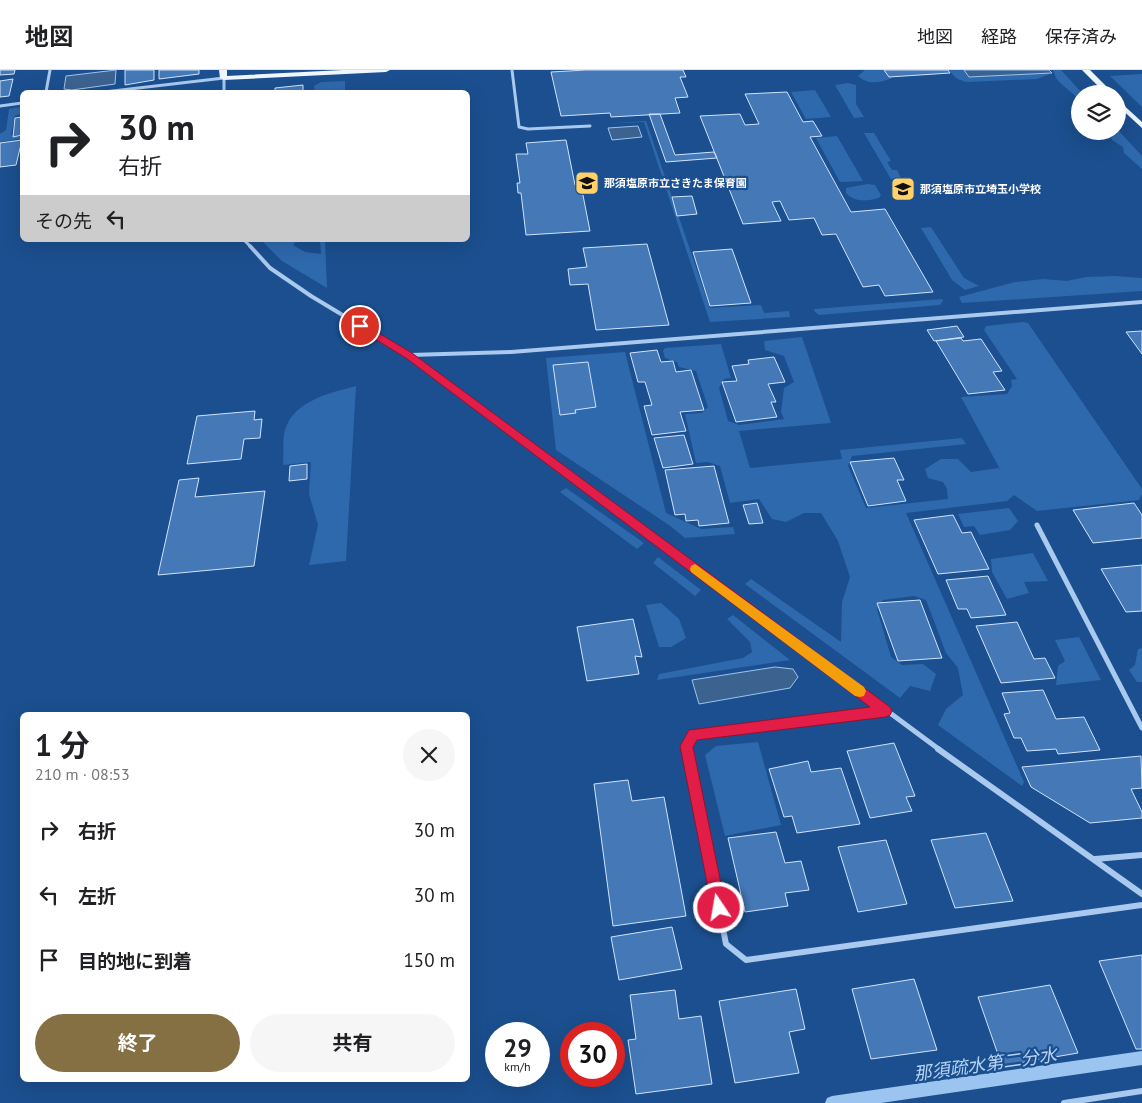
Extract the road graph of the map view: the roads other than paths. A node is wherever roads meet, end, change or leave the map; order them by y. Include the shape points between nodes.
1 (50, 70) edge
2 (223, 70) edge
3 (386, 70) edge
4 (512, 70) edge
5 (1086, 70) edge
6 (224, 78) junction
7 (1101, 85) edge
8 (46, 90) edge
9 (119, 90) edge
10 (224, 90) edge
11 (20, 103) edge
12 (0, 106) edge
13 (1126, 110) edge
14 (590, 126) dead end
15 (1142, 126) edge
16 (246, 242) edge
17 (1142, 302) edge
18 (409, 355) junction
19 (1037, 525) dead end
20 (886, 711) junction
21 (1142, 728) edge
22 (1142, 855) edge
23 (1095, 859) junction
24 (1142, 894) edge
25 (1142, 905) edge
26 (1142, 1090) edge
27 (1064, 1103) edge

1 - 8 street
2 - 6 main road
3 - 6 main road
4 - 14 street via 519,127 528,130
5 - 7 main road
6 - 9 street
6 - 10 street
11 - 12 street
13 - 15 main road
16 - 18 street via 270,268
17 - 18 street via 511,352
18 - 20 street
19 - 21 street
20 - 23 street
20 - 25 street via 693,734 686,746 726,944 746,960
22 - 23 street
23 - 24 street
26 - 27 street

